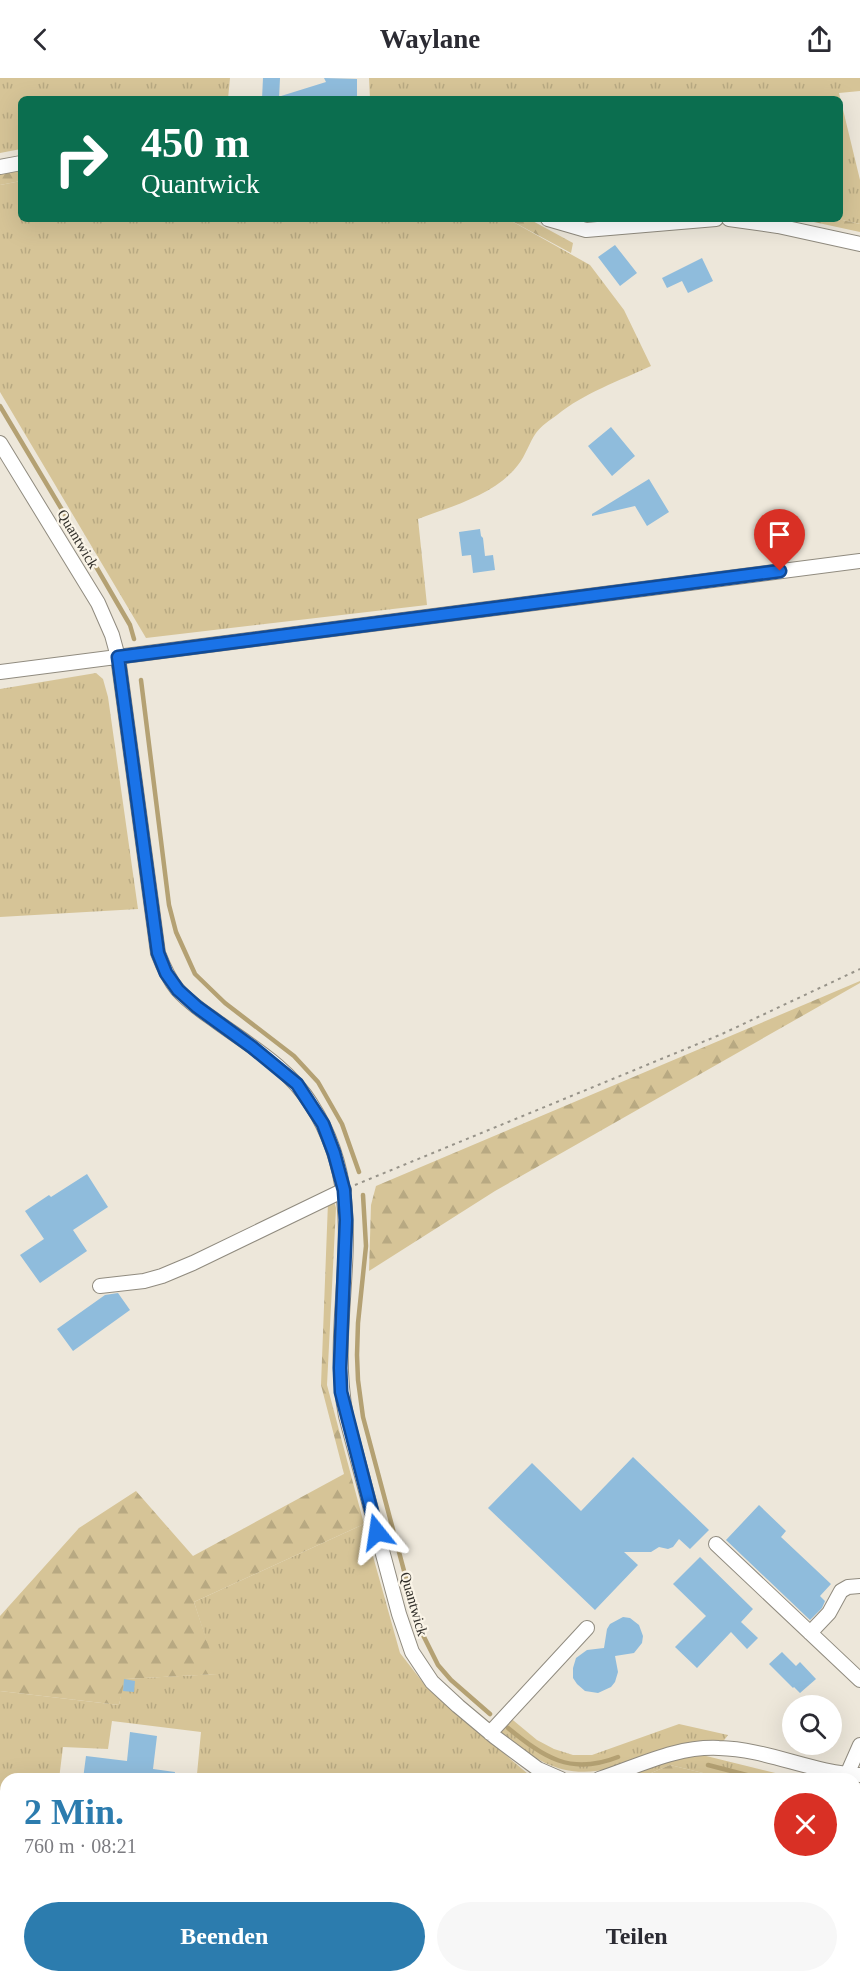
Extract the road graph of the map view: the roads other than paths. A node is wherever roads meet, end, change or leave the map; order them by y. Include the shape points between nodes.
1 (18, 164) edge
2 (0, 167) edge
3 (558, 222) edge
4 (681, 222) edge
5 (750, 222) edge
6 (860, 244) edge
7 (0, 443) edge
8 (860, 561) edge
9 (118, 657) junction
10 (0, 672) edge
11 (344, 1190) junction
12 (100, 1286) dead end
13 (716, 1544) dead end
14 (860, 1586) edge
15 (587, 1628) dead end
16 (810, 1633) junction
17 (860, 1680) edge
18 (489, 1733) junction
19 (860, 1745) edge
20 (547, 1773) edge
21 (616, 1773) edge
22 (835, 1773) edge
23 (852, 1773) edge

1 - 2 street
3 - 4 street via 586,230
5 - 6 street
7 - 9 street, Quantwick via 98,603
8 - 9 street
9 - 10 street
9 - 11 street, Quantwick via 158,953 166,973 197,1007 297,1084 323,1124
11 - 12 street via 162,1276
11 - 18 street, Quantwick via 346,1244 340,1368 346,1416 412,1652 432,1682
13 - 16 street
14 - 16 street via 841,1591 829,1613
15 - 18 street
16 - 17 street
18 - 20 street, Quantwick
19 - 23 street
21 - 22 street via 687,1749 709,1748 738,1749

